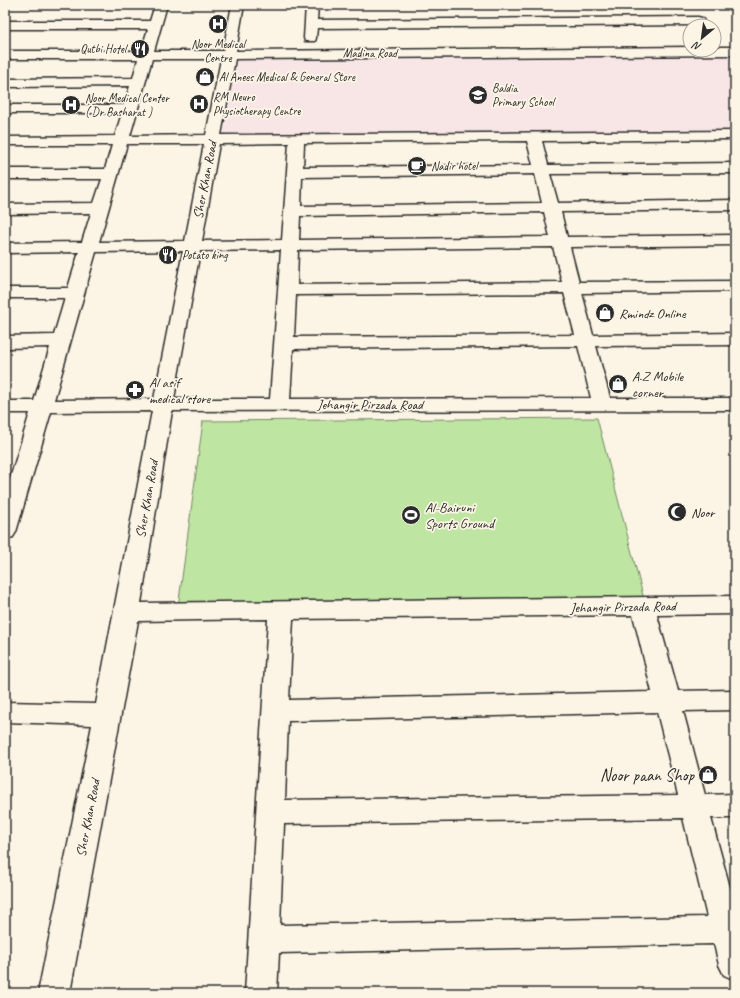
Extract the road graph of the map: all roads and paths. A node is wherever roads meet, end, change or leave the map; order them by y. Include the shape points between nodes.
1 (161, 5) edge
2 (238, 5) edge
3 (312, 5) edge
4 (502, 17) junction
5 (682, 19) edge
6 (311, 24) junction
7 (155, 25) junction
8 (5, 26) edge
9 (682, 50) edge
10 (722, 50) edge
11 (735, 51) edge
12 (310, 53) junction
13 (511, 53) junction
14 (5, 55) edge
15 (146, 55) junction
16 (228, 55) junction
17 (138, 82) junction
18 (5, 84) edge
19 (5, 109) edge
20 (130, 109) junction
21 (735, 135) edge
22 (533, 137) junction
23 (213, 139) junction
24 (297, 139) junction
25 (5, 140) edge
26 (121, 140) junction
27 (735, 168) edge
28 (542, 170) junction
29 (295, 172) junction
30 (5, 174) edge
31 (111, 174) junction
32 (735, 205) edge
33 (551, 207) junction
34 (101, 208) junction
35 (5, 210) edge
36 (292, 211) junction
37 (735, 240) edge
38 (560, 242) junction
39 (290, 245) junction
40 (193, 246) junction
41 (89, 247) junction
42 (5, 248) edge
43 (735, 286) edge
44 (572, 287) junction
45 (288, 290) junction
46 (75, 293) junction
47 (5, 294) edge
48 (735, 339) edge
49 (586, 340) junction
50 (61, 341) junction
51 (5, 342) edge
52 (284, 343) junction
53 (280, 404) junction
54 (602, 404) junction
55 (735, 404) edge
56 (163, 405) junction
57 (5, 407) edge
58 (41, 407) junction
59 (14, 468) edge
60 (5, 532) edge
61 (735, 605) edge
62 (643, 606) junction
63 (281, 610) junction
64 (127, 612) junction
65 (735, 700) edge
66 (667, 702) junction
67 (276, 711) junction
68 (5, 712) edge
69 (107, 715) junction
70 (694, 806) junction
71 (735, 806) edge
72 (271, 812) junction
73 (730, 930) edge
74 (264, 939) junction
75 (735, 966) edge
76 (54, 993) edge
77 (261, 993) edge

1 - 7 street
2 - 16 street, Sher Khan Road
3 - 6 street
4 - 5 street
4 - 6 street
4 - 13 street
6 - 12 street
7 - 8 street
7 - 15 street
9 - 13 street, Madina Road
10 - 11 street, Madina Road
12 - 13 street, Madina Road
12 - 16 street, Madina Road
14 - 15 street, Madina Road
15 - 16 street, Madina Road
15 - 17 street
16 - 23 street, Sher Khan Road
17 - 18 street
17 - 20 street
19 - 20 street
20 - 26 street
21 - 22 street
22 - 24 street
22 - 28 street
23 - 24 street
23 - 26 street
23 - 40 street, Sher Khan Road
24 - 29 street
25 - 26 street
26 - 31 street
27 - 28 street
28 - 29 street
28 - 33 street
29 - 36 street
30 - 31 street
31 - 34 street
32 - 33 street
33 - 36 street
33 - 38 street
34 - 35 street
34 - 41 street
36 - 39 street
37 - 38 street
38 - 39 street
38 - 44 street
39 - 40 street
39 - 45 street
40 - 41 street
40 - 56 street, Sher Khan Road
41 - 42 street
41 - 46 street
43 - 44 street
44 - 45 street
44 - 49 street
45 - 52 street
46 - 47 street
46 - 50 street
48 - 49 street
49 - 52 street
49 - 54 street
50 - 51 street
50 - 58 street
52 - 53 street
53 - 54 street, Jehangir Pirzada Road
53 - 56 street, Jehangir Pirzada Road
54 - 55 street, Jehangir Pirzada Road
56 - 58 street, Jehangir Pirzada Road
56 - 64 street, Sher Khan Road
57 - 58 street, Jehangir Pirzada Road
58 - 59 street
59 - 60 street
61 - 62 street, Jehangir Pirzada Road
62 - 63 street, Jehangir Pirzada Road
62 - 66 street
63 - 64 street, Jehangir Pirzada Road
63 - 67 street
64 - 69 street, Sher Khan Road
65 - 66 street
66 - 67 street
66 - 70 street
67 - 72 street
68 - 69 street
69 - 76 street, Sher Khan Road
70 - 71 street
70 - 72 street
70 - 73 street
72 - 74 street
73 - 74 street
73 - 75 street
74 - 77 street

